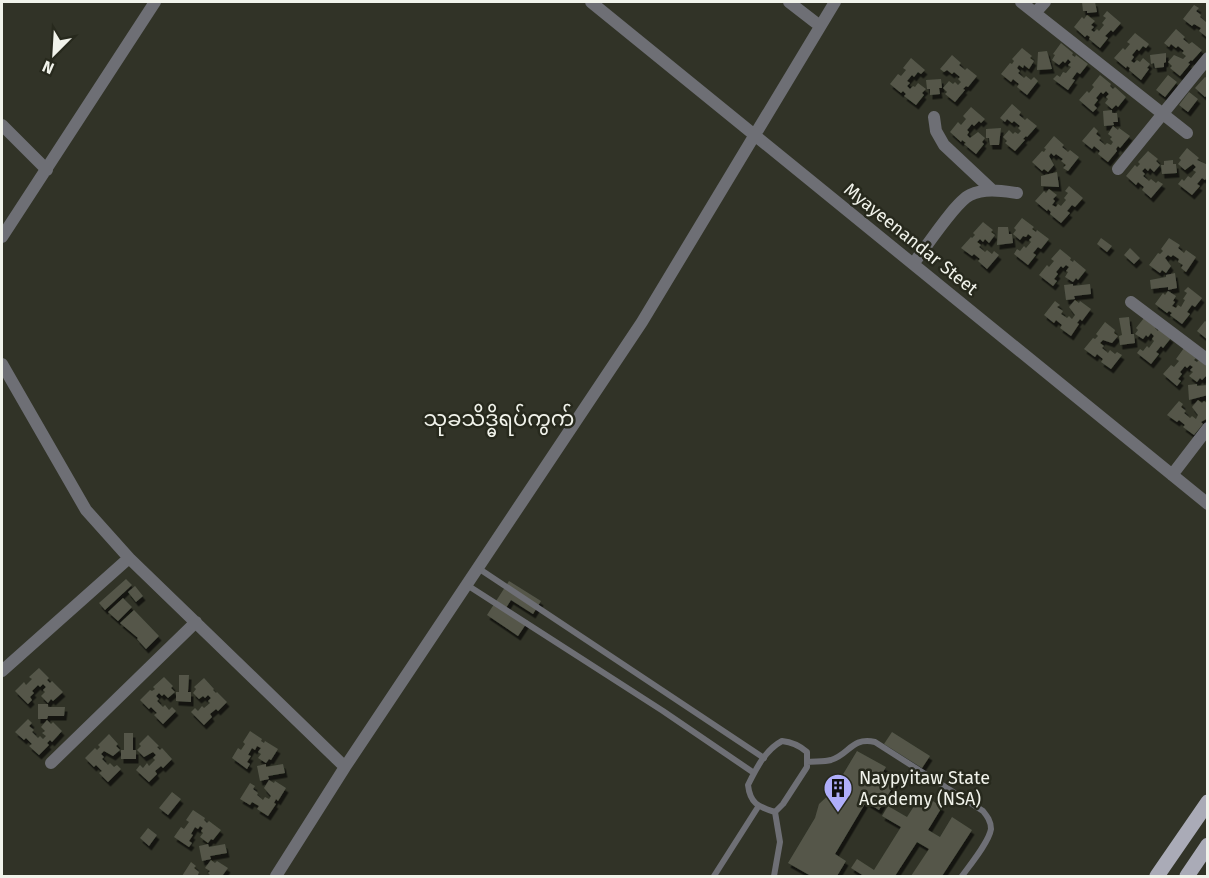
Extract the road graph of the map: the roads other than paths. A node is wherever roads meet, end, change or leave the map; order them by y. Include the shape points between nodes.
1 (155, 2) edge
2 (591, 2) edge
3 (789, 2) edge
4 (836, 2) edge
5 (1021, 2) edge
6 (1044, 2) edge
7 (1035, 13) junction
8 (820, 26) junction
9 (1208, 58) edge
10 (1162, 114) junction
11 (934, 117) dead end
12 (2, 125) edge
13 (1187, 133) dead end
14 (755, 135) junction
15 (1118, 169) dead end
16 (47, 170) junction
17 (992, 190) junction
18 (1017, 193) dead end
19 (2, 237) edge
20 (913, 264) junction
21 (1131, 302) dead end
22 (1208, 360) edge
23 (2, 364) edge
24 (1208, 428) edge
25 (1172, 475) junction
26 (1208, 504) edge
27 (129, 558) junction
28 (478, 568) junction
29 (467, 585) junction
30 (196, 622) junction
31 (2, 671) edge
32 (764, 758) junction
33 (807, 762) junction
34 (51, 763) dead end
35 (345, 767) junction
36 (754, 772) junction
37 (1208, 802) edge
38 (758, 807) junction
39 (775, 812) junction
40 (1208, 845) edge
41 (276, 876) edge
42 (714, 876) edge
43 (774, 876) edge
44 (962, 876) edge
45 (1157, 876) edge
46 (1187, 876) edge

1 - 16 street
2 - 14 street, Myayeenandar Steet
3 - 8 street
4 - 8 street
5 - 7 street
6 - 7 street
7 - 10 street
8 - 14 street
9 - 10 street
10 - 13 street
10 - 15 street
11 - 17 street via 944,145
12 - 16 street
14 - 20 street, Myayeenandar Steet
14 - 28 street via 642,322
16 - 19 street
17 - 18 street
17 - 20 street via 969,195 959,204
20 - 25 street, Myayeenandar Steet
21 - 22 street
23 - 27 street via 86,510
24 - 25 street
25 - 26 street, Myayeenandar Steet
27 - 30 street
27 - 31 street
28 - 29 street
28 - 32 lane
29 - 35 street
29 - 36 lane
30 - 34 street
30 - 35 street
32 - 33 lane via 782,741 807,752
32 - 36 lane
33 - 39 lane
33 - 44 lane via 831,760 863,740 874,742 983,810 991,828 988,838
35 - 41 street
36 - 38 lane via 748,785
37 - 45 main road
38 - 39 lane
38 - 42 lane
39 - 43 lane via 780,842
40 - 46 main road

